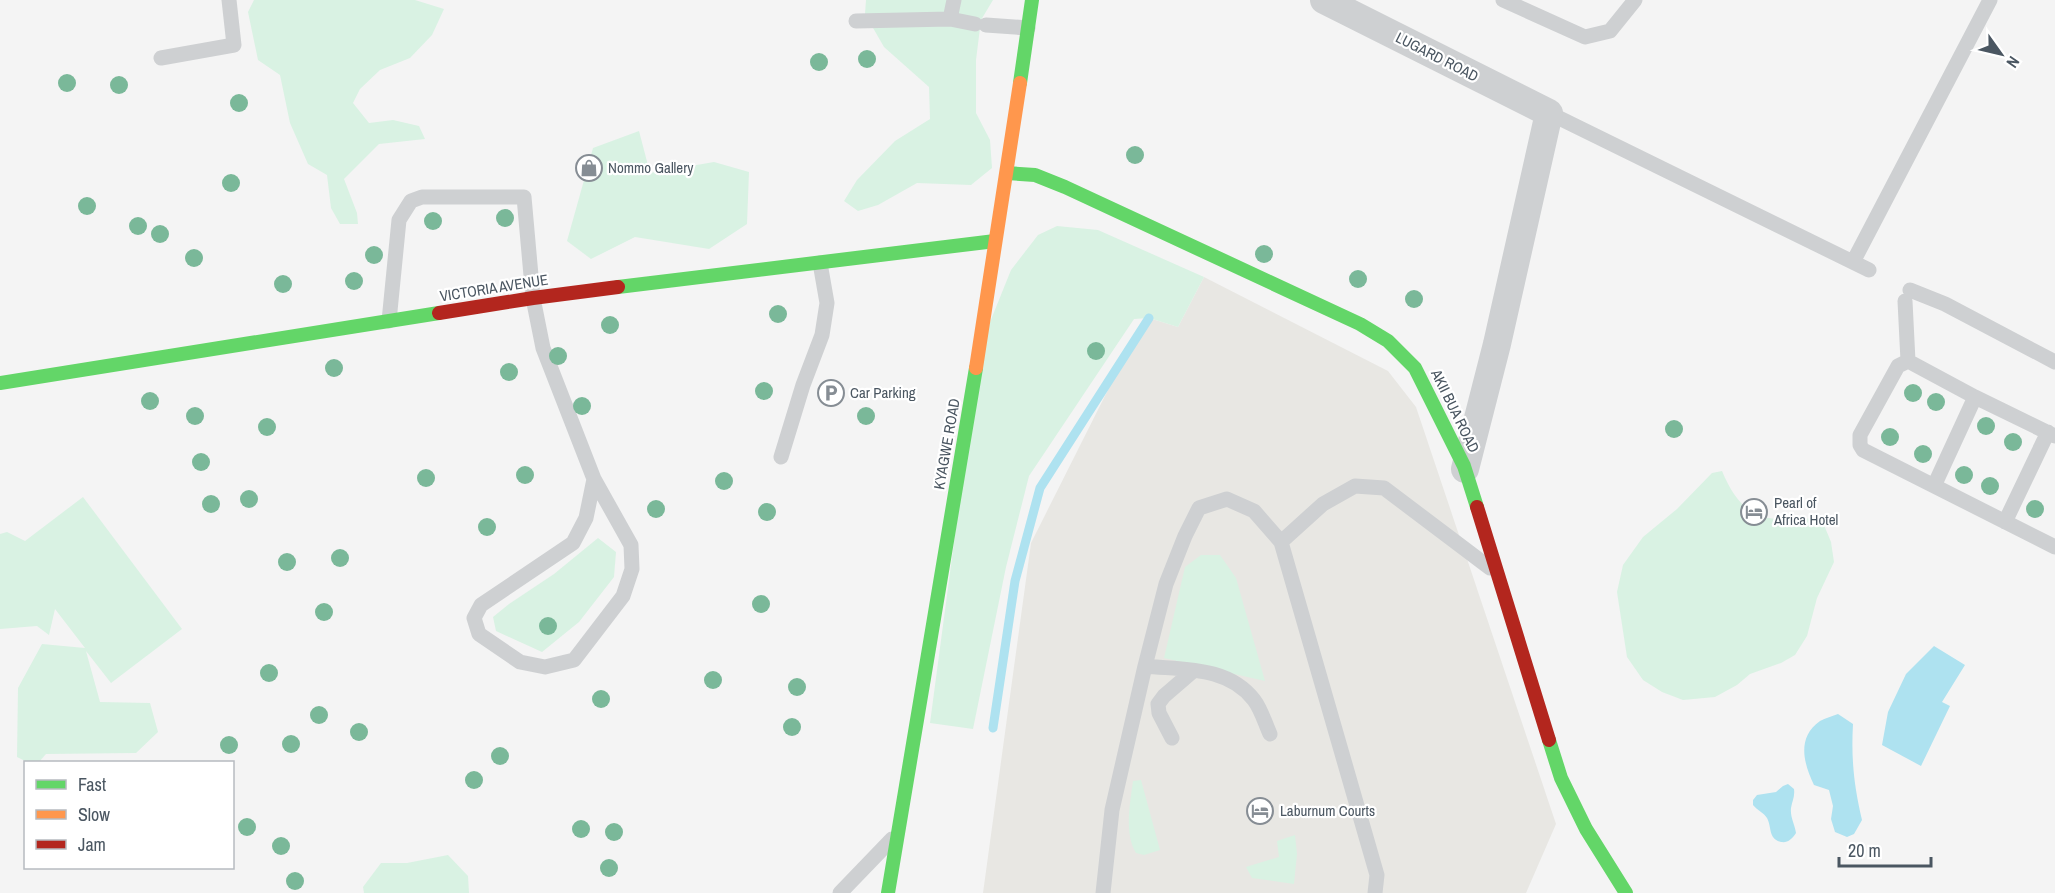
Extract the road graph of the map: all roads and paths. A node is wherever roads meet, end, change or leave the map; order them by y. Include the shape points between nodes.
1 (229, 0) edge
2 (954, 0) edge
3 (1032, 0) edge
4 (1324, 0) edge
5 (1503, 0) edge
6 (1635, 0) edge
7 (1990, 0) edge
8 (950, 19) junction
9 (856, 21) dead end
10 (1028, 28) junction
11 (161, 58) dead end
12 (1550, 113) junction
13 (1007, 173) junction
14 (995, 241) junction
15 (820, 262) junction
16 (1853, 262) junction
17 (1869, 270) dead end
18 (533, 298) junction
19 (389, 321) junction
20 (1908, 361) junction
21 (2055, 362) edge
22 (0, 383) edge
23 (1975, 397) junction
24 (2051, 434) edge
25 (781, 457) dead end
26 (1465, 469) junction
27 (594, 479) junction
28 (1934, 486) junction
29 (2005, 522) junction
30 (1281, 542) junction
31 (2055, 547) edge
32 (1497, 573) junction
33 (1145, 666) junction
34 (1193, 671) junction
35 (1270, 734) dead end
36 (1172, 738) dead end
37 (898, 832) junction
38 (840, 893) edge
39 (888, 893) edge
40 (1103, 893) edge
41 (1375, 893) edge
42 (1626, 893) edge

1 - 11 lane via 234,45
2 - 8 lane
3 - 10 street, KYAGWE ROAD
4 - 12 street, LUGARD ROAD
5 - 6 lane via 1585,37 1610,31
7 - 16 lane
8 - 9 lane
8 - 10 lane
10 - 13 street, KYAGWE ROAD
12 - 16 lane
12 - 26 street
13 - 14 street, KYAGWE ROAD
13 - 26 street, AKII BUA ROAD via 1035,175 1065,187 1360,324 1388,341 1415,368
14 - 15 street, VICTORIA AVENUE
14 - 37 street, KYAGWE ROAD
15 - 18 street, VICTORIA AVENUE
15 - 25 lane via 827,303 822,336
16 - 17 lane
18 - 19 street, VICTORIA AVENUE
18 - 19 lane via 524,197 422,198 411,201 399,220
18 - 27 lane via 543,348
19 - 22 street, VICTORIA AVENUE
20 - 21 lane via 1908,296 1946,304
20 - 23 lane
20 - 28 lane via 1898,366 1860,435 1860,445
23 - 24 lane
23 - 28 lane
24 - 29 lane
26 - 32 street, AKII BUA ROAD
27 - 27 lane via 631,545 632,569 623,596 574,660 545,667 520,662 479,634 474,618 481,605 573,543 586,518
28 - 29 lane
29 - 31 lane
30 - 32 lane via 1323,504 1355,486 1384,488
30 - 33 lane via 1254,511 1227,499 1199,508 1166,584
30 - 41 lane via 1377,875
32 - 42 street, AKII BUA ROAD via 1561,778 1586,829
33 - 34 lane
33 - 40 lane via 1112,810
34 - 35 lane via 1209,672 1240,685 1256,702
34 - 36 lane via 1158,704
37 - 38 lane
37 - 39 street, KYAGWE ROAD

